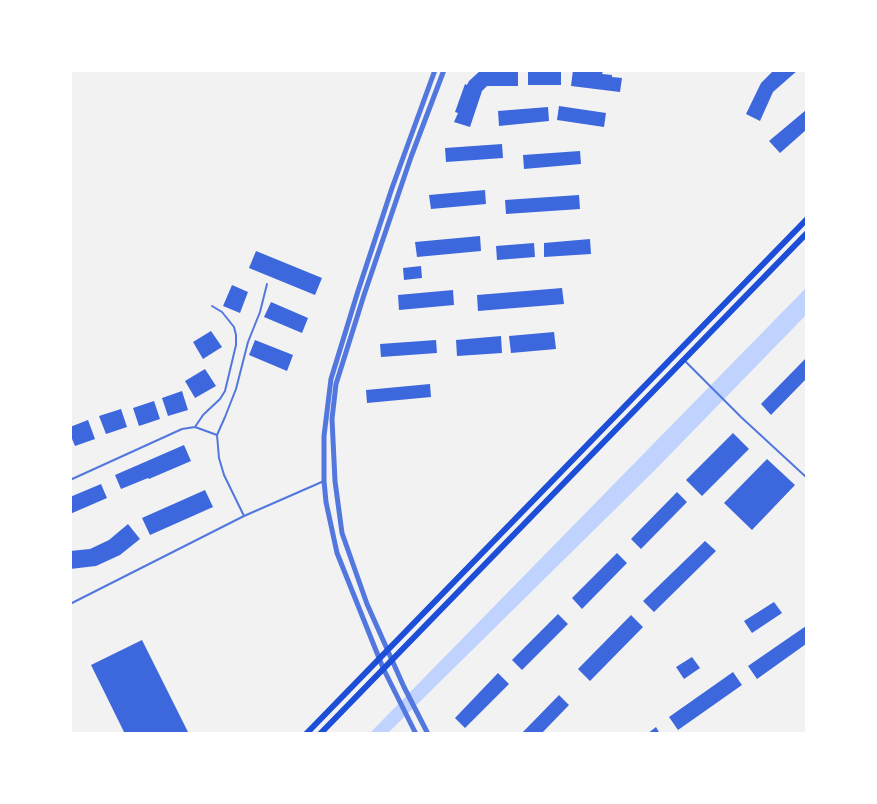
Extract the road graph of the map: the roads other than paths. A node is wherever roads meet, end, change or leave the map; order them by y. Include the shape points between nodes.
1 (435, 70) edge
2 (444, 70) edge
3 (807, 220) edge
4 (807, 234) edge
5 (267, 284) dead end
6 (212, 306) dead end
7 (683, 360) junction
8 (195, 427) junction
9 (217, 435) junction
10 (807, 477) edge
11 (70, 480) edge
12 (324, 481) junction
13 (244, 516) junction
14 (70, 604) edge
15 (387, 649) junction
16 (378, 658) junction
17 (392, 659) junction
18 (383, 668) junction
19 (306, 734) edge
20 (320, 734) edge
21 (416, 734) edge
22 (428, 734) edge

1 - 12 street via 392,188 331,379 324,436
2 - 15 street via 364,296 336,384 332,419 342,533
3 - 15 main road
4 - 7 main road
5 - 9 lane via 236,389
6 - 8 lane via 234,327 236,345 225,391
7 - 10 lane
7 - 17 main road
8 - 9 lane
8 - 11 lane via 182,429
9 - 13 lane via 224,475
12 - 13 lane
12 - 16 street via 338,553
13 - 14 lane
15 - 16 main road
15 - 17 street
16 - 18 street
16 - 19 main road
17 - 18 main road
17 - 22 street
18 - 20 main road
18 - 21 street

